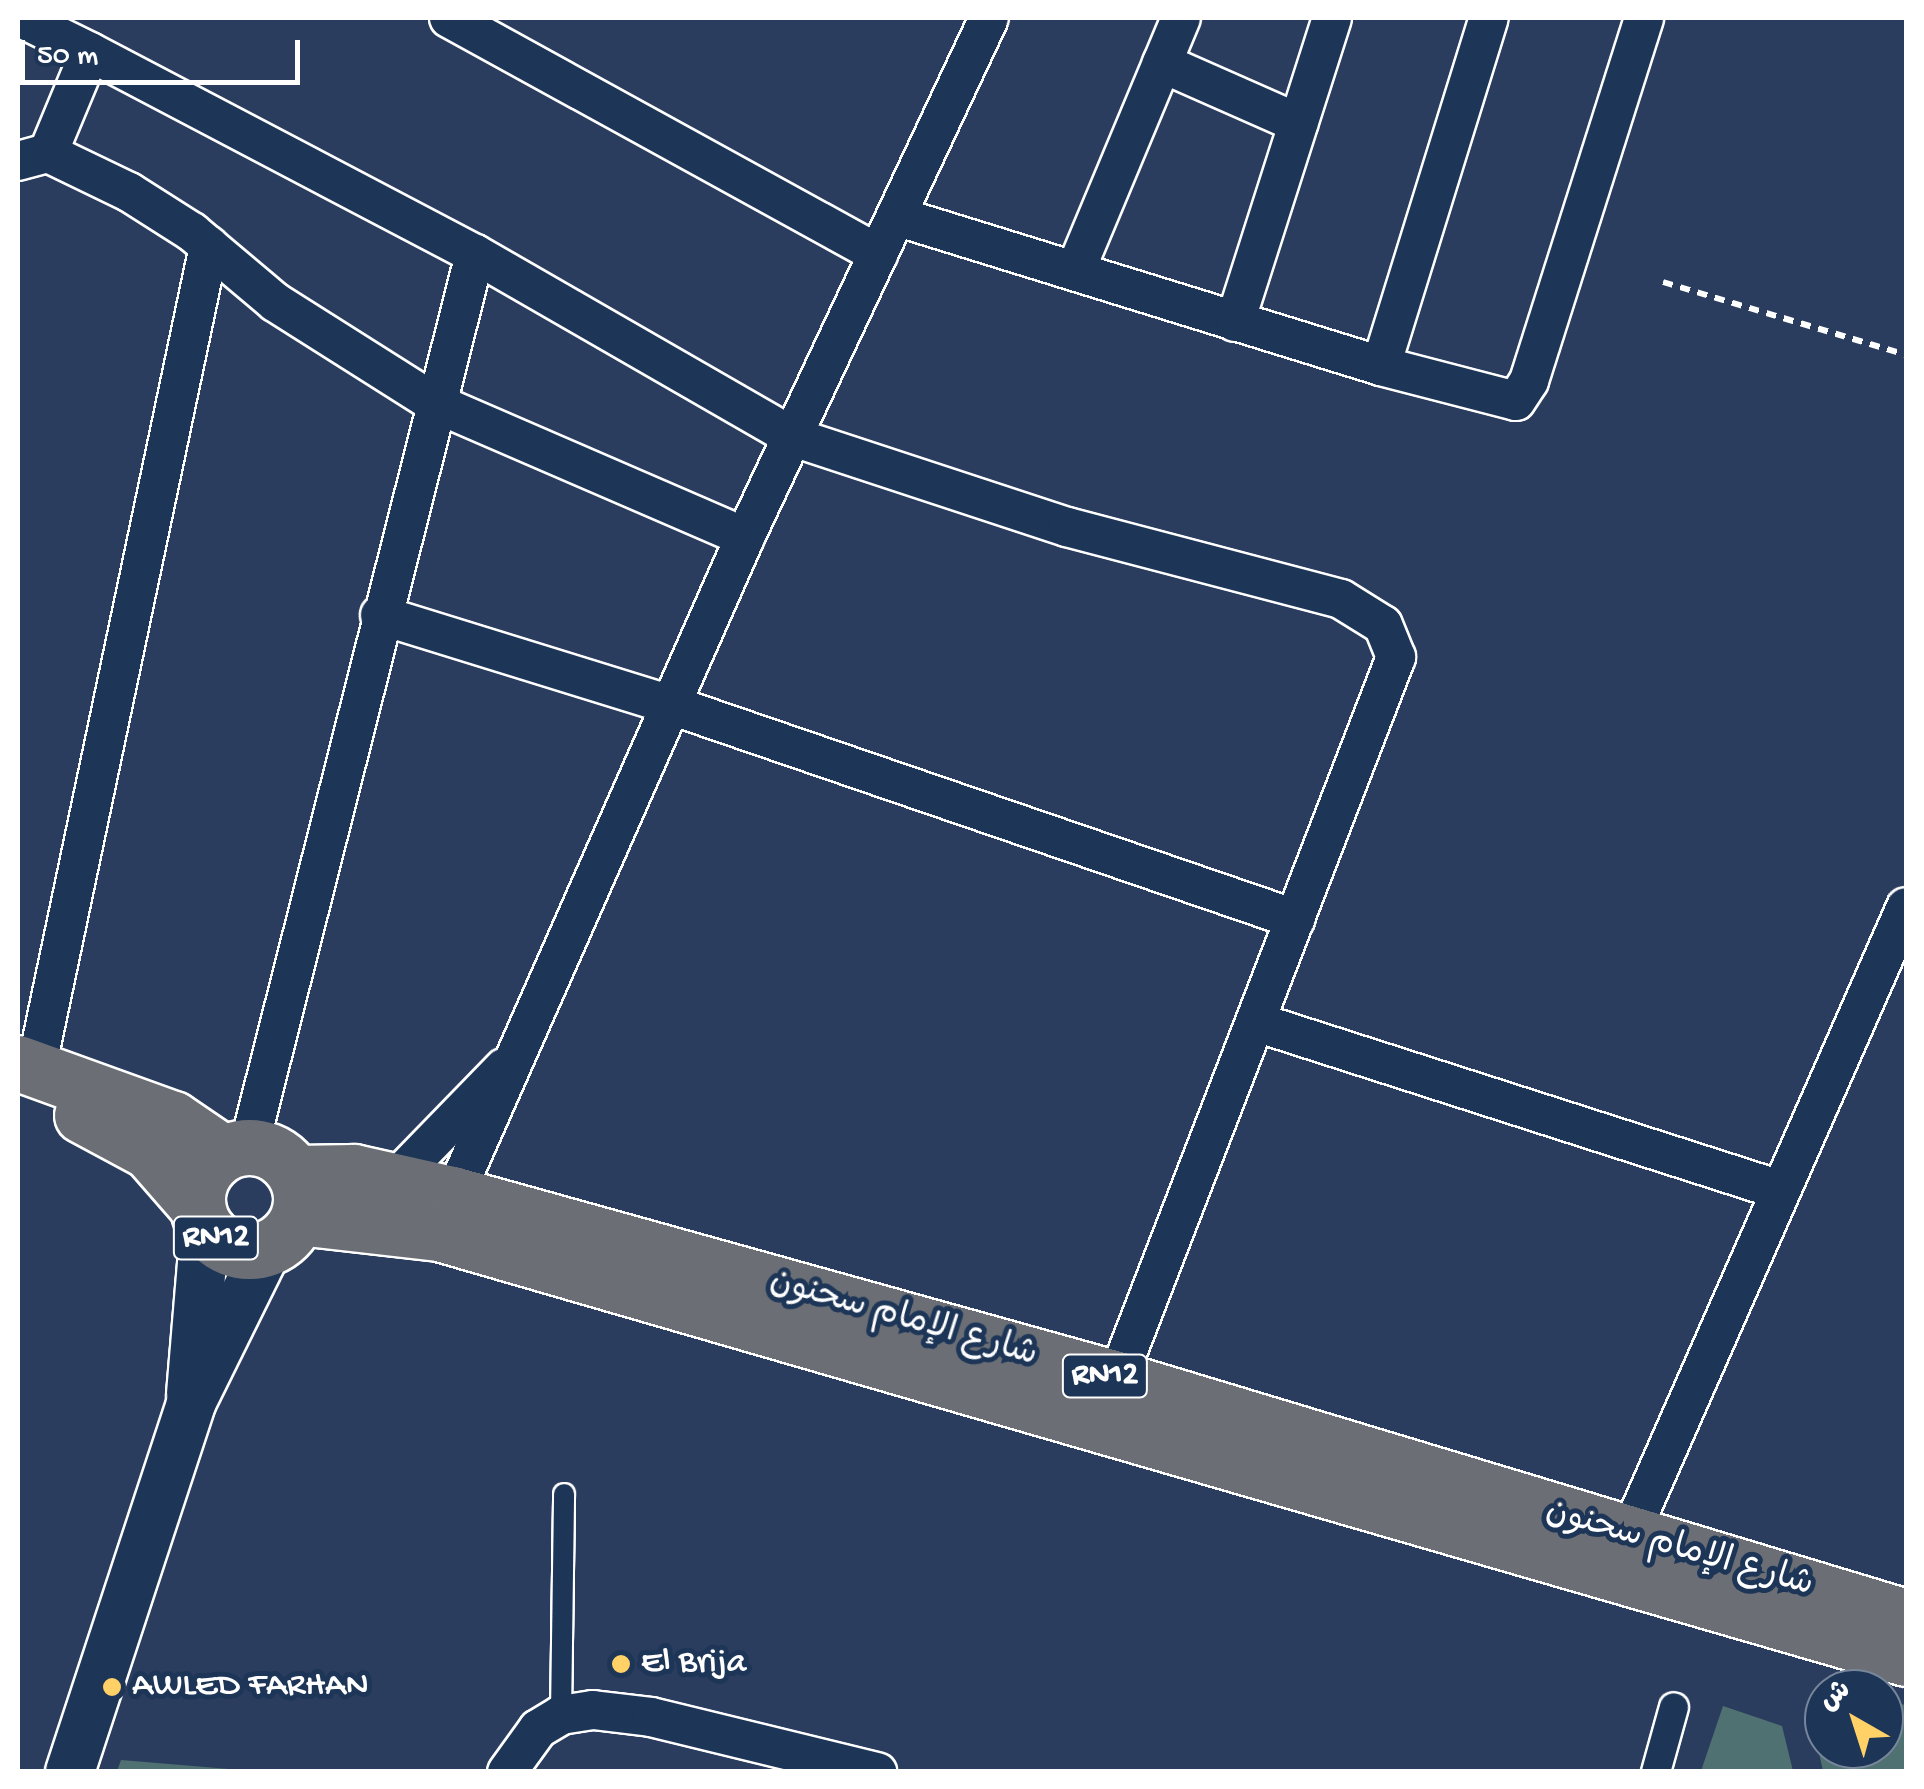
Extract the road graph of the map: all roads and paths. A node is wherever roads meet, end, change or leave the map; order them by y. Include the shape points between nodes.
1 (21, 18) edge
2 (449, 18) edge
3 (989, 18) edge
4 (1181, 18) edge
5 (1332, 18) edge
6 (1489, 18) edge
7 (1644, 18) edge
8 (90, 52) junction
9 (1162, 63) junction
10 (1298, 123) junction
11 (33, 157) edge
12 (899, 217) junction
13 (208, 246) junction
14 (475, 254) junction
15 (878, 254) junction
16 (1076, 269) junction
17 (1663, 282) dead end
18 (1235, 322) junction
19 (1906, 355) edge
20 (1381, 366) junction
21 (433, 402) junction
22 (794, 437) junction
23 (745, 537) junction
24 (380, 616) junction
25 (674, 706) junction
26 (1906, 907) edge
27 (1294, 919) junction
28 (1256, 1022) junction
29 (506, 1067) junction
30 (24, 1075) edge
31 (394, 1181) junction
32 (266, 1187) junction
33 (1780, 1190) junction
34 (446, 1213) junction
35 (201, 1217) junction
36 (1116, 1379) junction
37 (191, 1402) junction
38 (564, 1494) dead end
39 (1629, 1536) junction
40 (1906, 1616) edge
41 (1906, 1658) edge
42 (1674, 1707) dead end
43 (561, 1715) junction
44 (70, 1772) edge
45 (507, 1772) edge
46 (878, 1772) edge
47 (1656, 1772) edge

1 - 8 street
2 - 15 street
3 - 12 street
4 - 9 street
5 - 10 street
6 - 20 street
7 - 20 street via 1524,394 1507,403
8 - 11 street
8 - 14 street
9 - 10 street
9 - 16 street
10 - 18 street
11 - 13 street via 162,210
12 - 15 street
12 - 16 street
13 - 21 street via 275,302
13 - 30 street
14 - 21 street
14 - 22 street
15 - 22 street
16 - 18 street
17 - 19 path
18 - 20 street
21 - 23 street
21 - 24 street
22 - 23 street
22 - 27 street via 1067,526 1341,599 1382,624 1396,657
23 - 25 street
24 - 25 street
24 - 32 street
25 - 27 street
25 - 29 street
26 - 33 street
27 - 28 street
28 - 33 street
28 - 36 street
29 - 31 street
29 - 34 street via 495,1111
30 - 32 main road, شارع الإمام سحنون / RN12 via 173,1119
30 - 35 main road, RN12 via 137,1142
31 - 32 main road, شارع الإمام سحنون / RN12 via 354,1172
31 - 34 main road, شارع الإمام سحنون / RN12
32 - 34 main road, شارع الإمام سحنون / RN12
32 - 35 main road, RN12 via 202,1176
32 - 35 main road, RN12 via 244,1252
32 - 37 street
33 - 39 street
34 - 36 main road, شارع الإمام سحنون / RN12
34 - 41 main road, شارع الإمام سحنون / RN12
35 - 37 street
36 - 39 main road, شارع الإمام سحنون / RN12
37 - 44 street
38 - 43 lane
39 - 40 main road, شارع الإمام سحنون / RN12
42 - 47 street
43 - 45 street via 538,1729
43 - 46 street via 593,1710 651,1717

